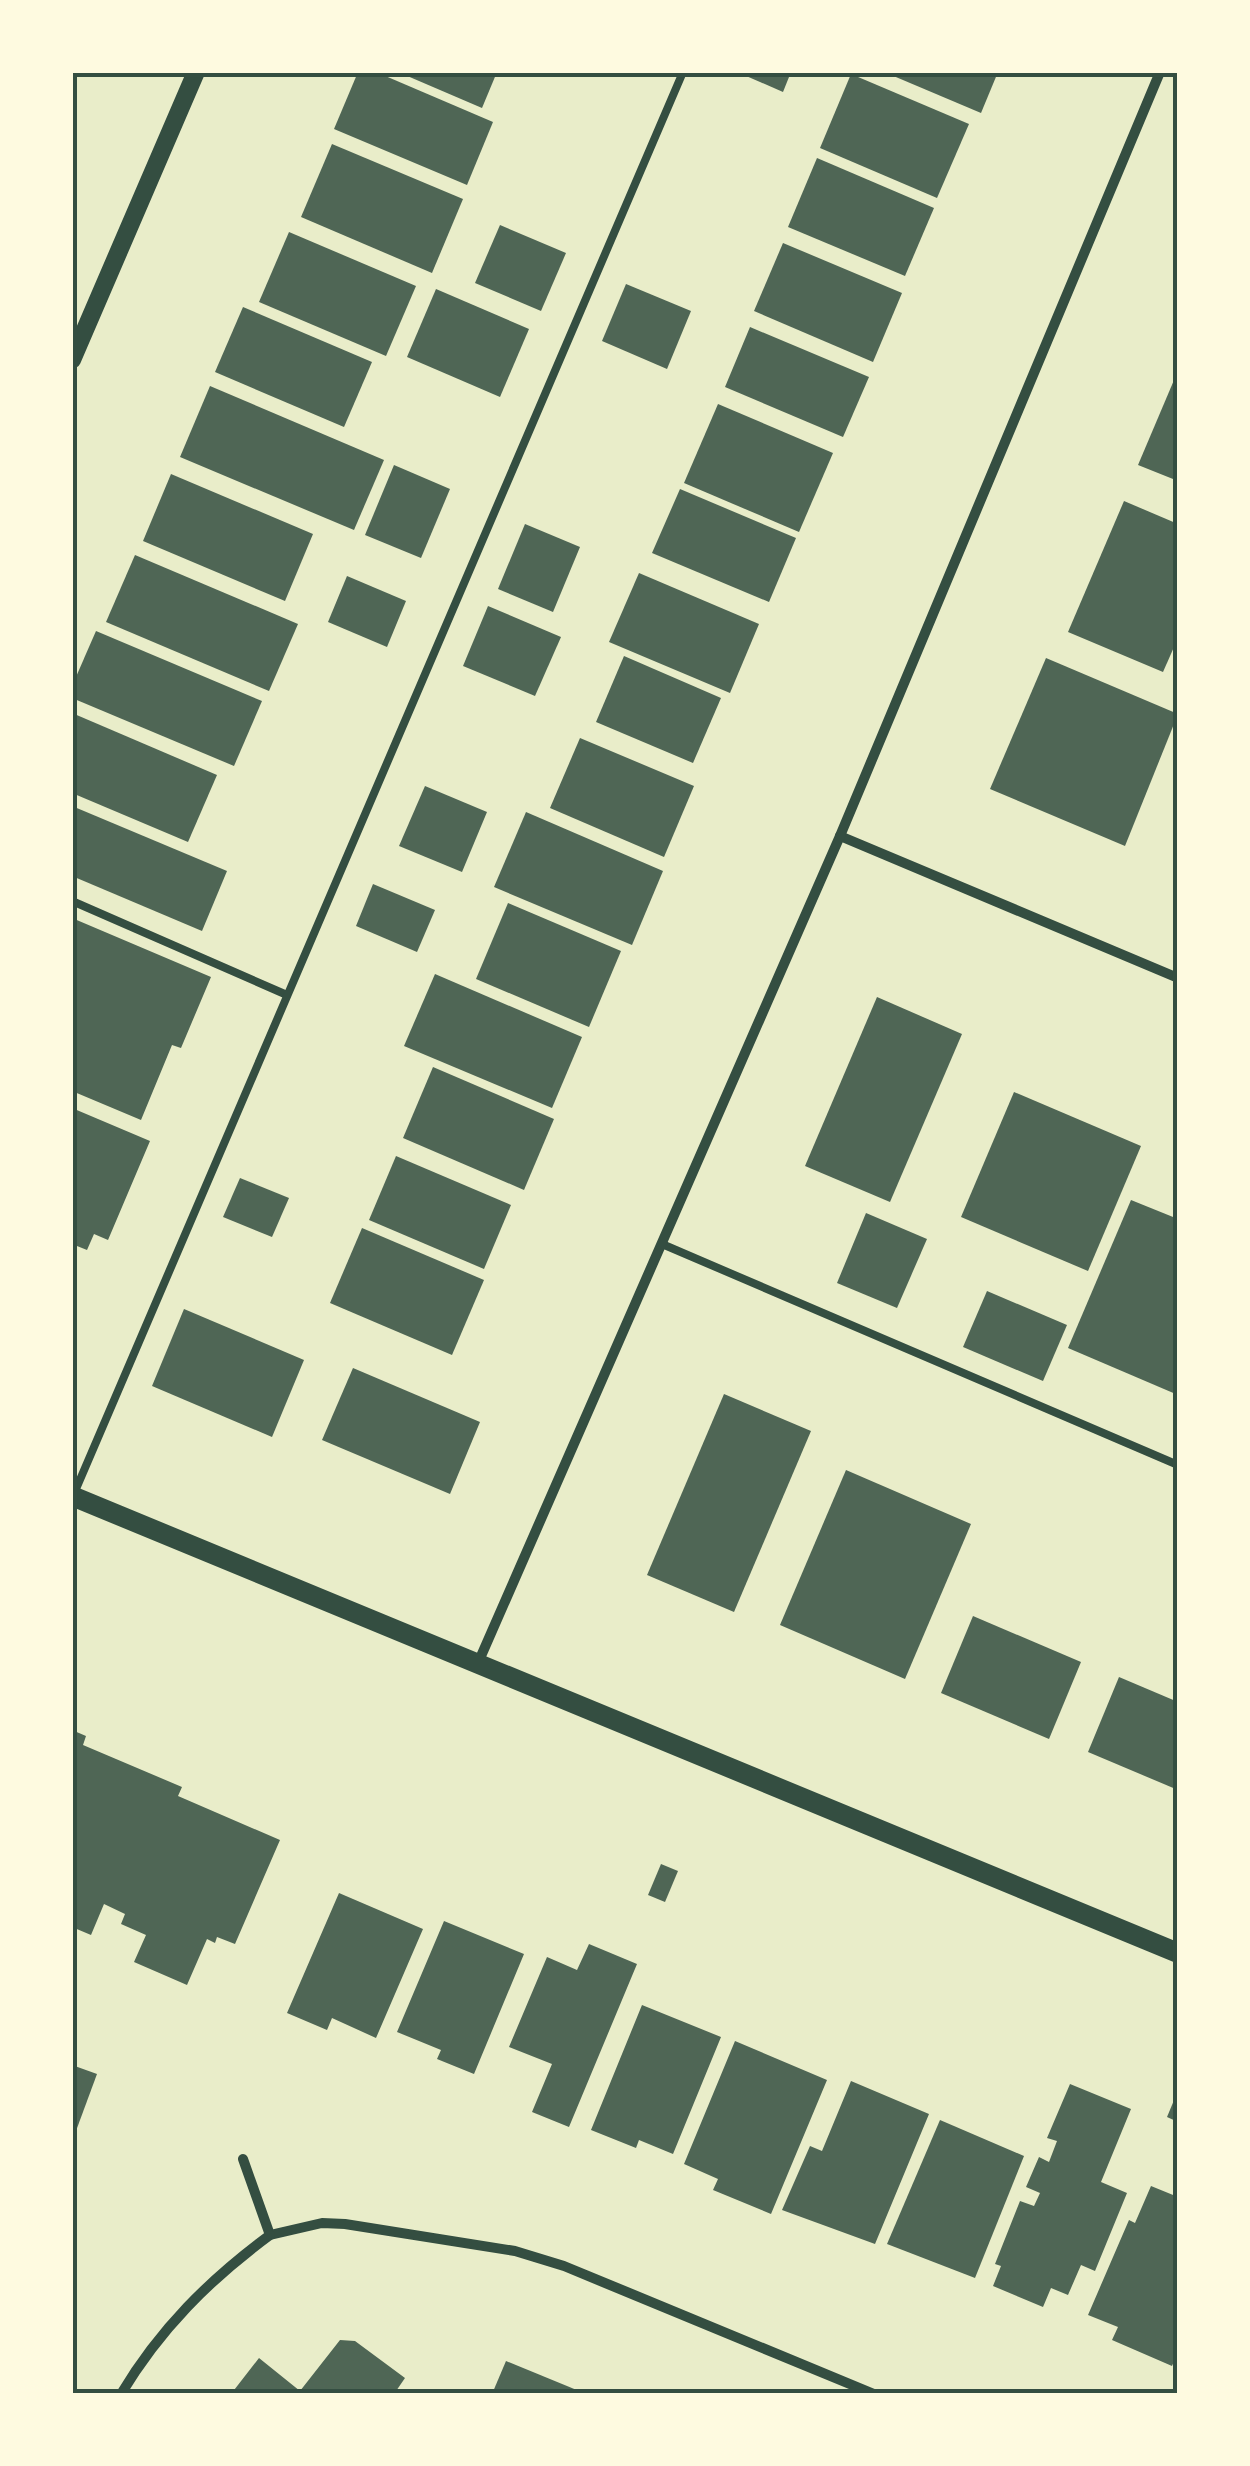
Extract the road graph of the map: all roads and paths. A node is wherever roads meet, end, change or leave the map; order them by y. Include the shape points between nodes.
1 (196, 72) edge
2 (683, 72) edge
3 (1160, 72) edge
4 (72, 360) edge
5 (840, 836) junction
6 (72, 901) edge
7 (1178, 978) edge
8 (287, 996) junction
9 (662, 1244) junction
10 (1178, 1465) edge
11 (73, 1496) edge
12 (478, 1664) junction
13 (1178, 1953) edge
14 (243, 2159) dead end
15 (270, 2235) junction
16 (857, 2390) edge
17 (121, 2394) edge
18 (874, 2394) edge

1 - 4 street
2 - 8 lane
3 - 5 street
5 - 7 street
5 - 9 street
6 - 8 lane
8 - 11 lane
9 - 10 lane
9 - 12 street
11 - 12 main road
12 - 13 main road
14 - 15 street
15 - 16 street via 345,2224 516,2251
15 - 17 street via 188,2303
16 - 18 street

